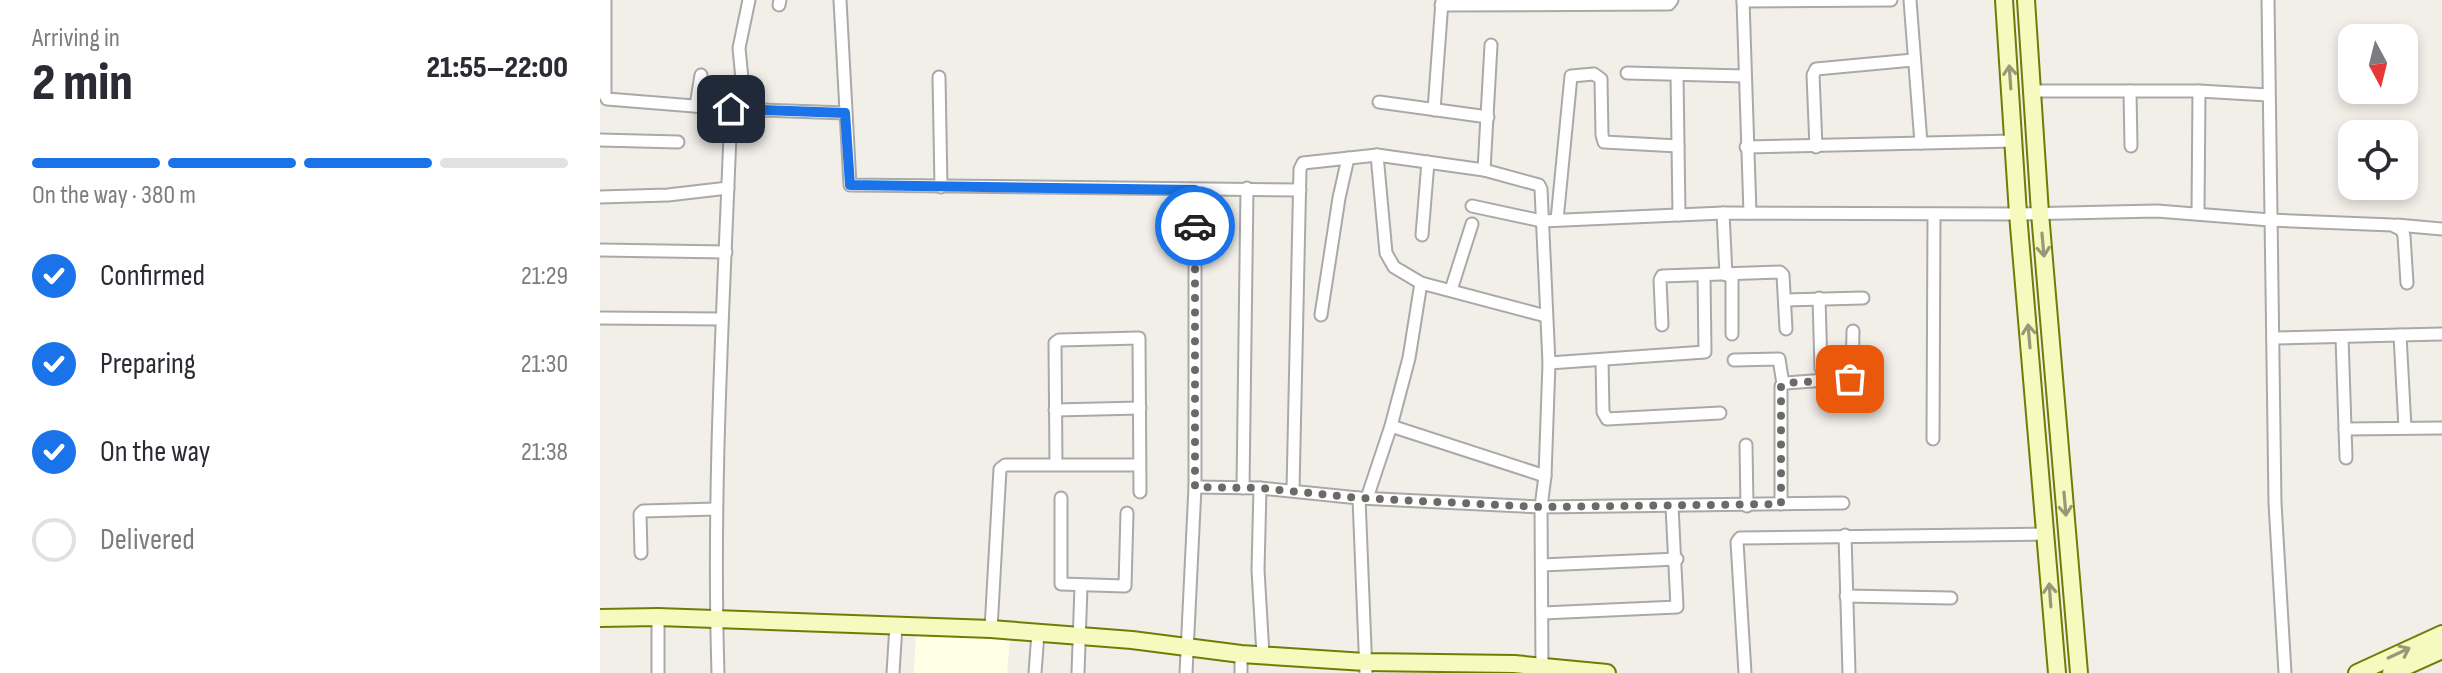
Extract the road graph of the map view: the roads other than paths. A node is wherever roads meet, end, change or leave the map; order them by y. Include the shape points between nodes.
1 (605, 0) edge
2 (749, 0) edge
3 (840, 0) edge
4 (1672, 0) edge
5 (1891, 0) edge
6 (1910, 0) edge
7 (2004, 0) edge
8 (2026, 0) edge
9 (2268, 0) edge
10 (1743, 1) edge
11 (1442, 2) edge
12 (1491, 45) dead end
13 (602, 52) edge
14 (1913, 60) junction
15 (1627, 73) dead end
16 (701, 75) dead end
17 (1677, 75) junction
18 (1744, 76) junction
19 (939, 77) dead end
20 (2031, 91) junction
21 (2130, 91) junction
22 (2199, 91) junction
23 (2268, 95) junction
24 (1379, 102) dead end
25 (696, 106) junction
26 (731, 109) junction
27 (745, 110) junction
28 (1434, 110) junction
29 (845, 113) junction
30 (1488, 117) junction
31 (600, 140) edge
32 (2014, 141) junction
33 (678, 142) dead end
34 (1921, 143) junction
35 (1678, 146) junction
36 (2131, 146) dead end
37 (1746, 147) junction
38 (1816, 147) junction
39 (1377, 155) junction
40 (1348, 158) junction
41 (1428, 162) junction
42 (1484, 170) junction
43 (941, 187) junction
44 (728, 188) junction
45 (1247, 188) junction
46 (1195, 190) junction
47 (1300, 190) junction
48 (600, 197) edge
49 (1472, 206) dead end
50 (1723, 213) junction
51 (1750, 213) junction
52 (2040, 213) junction
53 (2198, 213) junction
54 (1934, 214) junction
55 (2018, 214) junction
56 (1679, 215) junction
57 (1557, 220) junction
58 (2270, 220) junction
59 (1542, 221) junction
60 (1472, 224) dead end
61 (2392, 225) junction
62 (2442, 229) edge
63 (1422, 235) dead end
64 (600, 250) edge
65 (726, 252) junction
66 (1729, 275) junction
67 (1704, 276) junction
68 (1421, 283) junction
69 (2407, 283) dead end
70 (1451, 290) junction
71 (1819, 298) junction
72 (1863, 298) dead end
73 (1785, 300) junction
74 (1321, 315) dead end
75 (1546, 316) junction
76 (600, 318) edge
77 (721, 319) junction
78 (1662, 325) dead end
79 (1786, 329) dead end
80 (1853, 331) dead end
81 (1732, 334) dead end
82 (2442, 334) edge
83 (2400, 335) junction
84 (2342, 337) junction
85 (2273, 338) junction
86 (1602, 360) junction
87 (1734, 360) dead end
88 (1549, 363) junction
89 (1821, 368) dead end
90 (1783, 384) junction
91 (1140, 408) junction
92 (1055, 410) junction
93 (1720, 413) dead end
94 (1391, 426) junction
95 (2405, 428) junction
96 (2442, 428) edge
97 (2345, 429) junction
98 (1933, 439) dead end
99 (1746, 445) dead end
100 (2346, 458) dead end
101 (1056, 464) junction
102 (1139, 465) junction
103 (1545, 476) junction
104 (1195, 487) junction
105 (1243, 488) junction
106 (1260, 488) junction
107 (1293, 490) junction
108 (1140, 492) dead end
109 (1061, 498) dead end
110 (1363, 498) junction
111 (1843, 503) dead end
112 (1781, 504) junction
113 (1672, 506) junction
114 (1747, 506) junction
115 (1541, 507) junction
116 (716, 509) junction
117 (1127, 513) dead end
118 (2045, 534) junction
119 (1845, 535) junction
120 (641, 553) dead end
121 (1677, 559) junction
122 (1542, 565) junction
123 (1081, 586) junction
124 (1846, 596) junction
125 (1951, 598) dead end
126 (1543, 613) junction
127 (658, 617) junction
128 (600, 618) edge
129 (717, 619) junction
130 (896, 625) junction
131 (991, 629) junction
132 (1038, 633) junction
133 (2442, 634) edge
134 (1078, 638) junction
135 (1188, 647) junction
136 (2442, 650) edge
137 (1241, 654) junction
138 (1263, 655) junction
139 (1365, 668) edge
140 (1542, 668) junction
141 (658, 673) edge
142 (718, 673) edge
143 (893, 673) edge
144 (1035, 673) edge
145 (1078, 673) edge
146 (1186, 673) edge
147 (1241, 673) edge
148 (1607, 673) edge
149 (1745, 673) edge
150 (1849, 673) edge
151 (2057, 673) edge
152 (2079, 673) edge
153 (2285, 673) edge
154 (2357, 673) edge
155 (2391, 673) edge

1 - 13 street
2 - 27 street via 739,48
3 - 29 street
4 - 11 street
5 - 10 street
6 - 14 street
32 -> 7 main road
8 - 20 main road
9 - 23 street
10 - 18 street
11 - 28 street
12 - 30 street
13 - 25 street via 607,99
14 - 34 street
14 - 38 street via 1816,69
15 - 17 street
16 - 25 street
17 - 18 street
17 - 35 street
18 - 37 street
19 - 43 street
20 - 21 street
20 - 52 main road
21 - 22 street
21 - 36 street
22 - 23 street
22 - 53 street
23 - 58 street
24 - 28 street
25 - 26 street
26 - 27 street
26 - 44 street
27 - 29 street
28 - 30 street
29 - 43 street via 849,185
30 - 42 street
31 - 33 street
32 - 34 street
32 - 55 main road
34 - 38 street
35 - 56 street
35 - 57 street via 1604,142 1601,79 1594,74 1571,76
37 - 38 street
37 - 51 street
39 - 40 street
39 - 41 street
39 - 68 street via 1387,259
40 - 47 street via 1303,163
40 - 74 street
41 - 42 street
41 - 63 street
42 - 59 street via 1539,185
43 - 46 street
44 - 48 street
44 - 65 street
45 - 46 street
45 - 47 street
45 - 105 street
46 - 104 street
47 - 107 street
49 - 59 street
50 - 51 street
50 - 56 street
50 - 66 street
51 - 54 street
52 - 53 street
52 - 55 street
52 -> 152 main road
53 - 58 street
54 - 55 street
54 - 98 street
118 -> 55 main road
56 - 57 street
57 - 59 street
58 - 61 street
58 - 85 street
59 - 75 street
60 - 70 street
61 - 62 street
61 - 69 street via 2404,236
64 - 65 street
65 - 77 street
66 - 67 street
66 - 73 street via 1782,273
66 - 81 street
67 - 78 street via 1661,277
67 - 86 street via 1705,352
68 - 70 street
68 - 94 street
70 - 75 street
71 - 72 street
71 - 73 street
71 - 89 street
73 - 79 street
75 - 88 street
76 - 77 street
77 - 116 street
80 - 90 street via 1852,378
82 - 83 street
83 - 84 street
83 - 95 street
84 - 85 street
84 - 97 street
85 - 153 street
86 - 88 street
86 - 93 street via 1607,419
87 - 90 street via 1779,359
88 - 103 street
90 - 112 street
91 - 92 street
91 - 92 street via 1140,340 1121,338 1057,341
91 - 102 street
92 - 101 street
94 - 103 street
94 - 110 street
95 - 96 street
95 - 97 street
97 - 100 street
99 - 114 street
101 - 102 street
101 - 131 street via 1000,469
102 - 108 street
103 - 115 street
104 - 105 street
104 - 135 street
105 - 106 street
106 - 107 street
106 - 138 street
107 - 110 street
109 - 123 street via 1059,583
110 - 115 street
110 - 139 street
111 - 112 street
112 - 114 street
113 - 114 street
113 - 115 street
113 - 121 street
115 - 122 street
116 - 120 street via 641,512
116 - 129 street
117 - 123 street via 1127,585
118 - 119 street
151 -> 118 main road
119 - 124 street
119 - 149 street via 1738,540
121 - 122 street
121 - 126 street via 1675,608
122 - 126 street
123 - 134 street
124 - 125 street
124 - 150 street
126 - 140 street
127 - 128 main road
127 - 129 main road
127 - 141 street
129 - 130 main road
129 - 142 street
130 - 131 main road
130 - 143 street
131 - 132 main road
132 - 134 main road
132 - 144 street
154 -> 133 main road
134 - 135 main road
134 - 145 street
135 - 137 main road
135 - 146 street
136 - 155 main road
137 - 138 main road
137 - 147 street
138 - 139 main road
139 - 140 main road
140 - 148 main road

